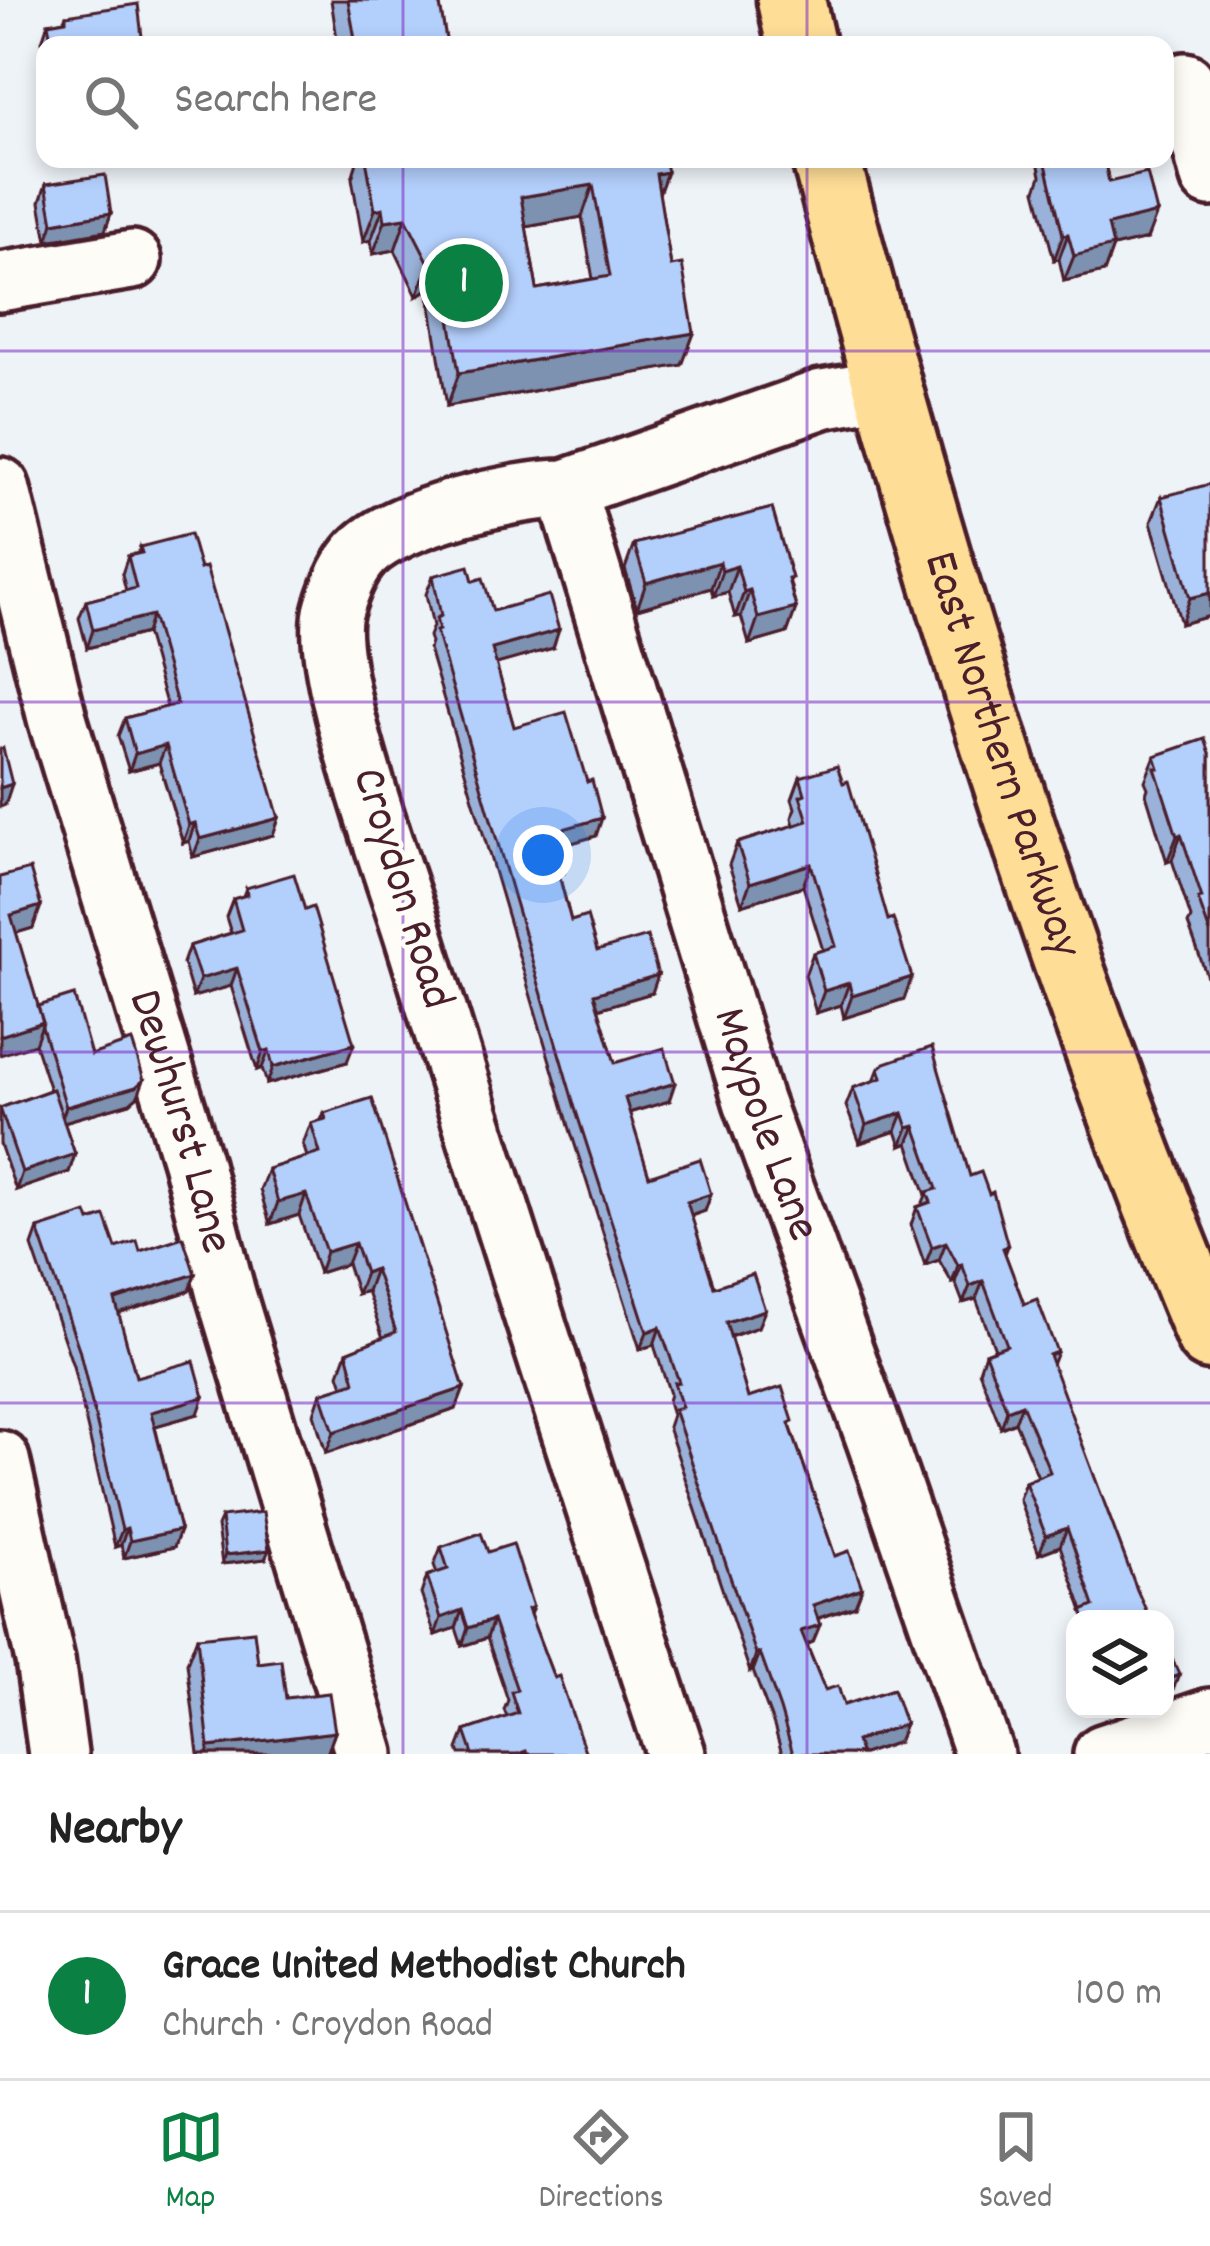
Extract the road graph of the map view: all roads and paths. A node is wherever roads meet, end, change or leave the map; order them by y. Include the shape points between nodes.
1 (791, 0) edge
2 (799, 36) edge
3 (1187, 82) edge
4 (828, 168) edge
5 (1210, 177) edge
6 (132, 260) dead end
7 (0, 282) edge
8 (886, 388) junction
9 (0, 487) edge
10 (566, 489) junction
11 (1210, 1336) edge
12 (0, 1460) edge
13 (1210, 1718) edge
14 (58, 1754) edge
15 (365, 1754) edge
16 (676, 1754) edge
17 (984, 1754) edge
18 (1102, 1754) edge

1 - 2 main road
3 - 5 street
4 - 8 main road, East Northern Parkway
6 - 7 street
8 - 10 street, Croydon Road via 822,400
8 - 11 main road, East Northern Parkway via 1071,973
9 - 15 street, Dewhurst Lane via 57,718
10 - 16 street, Croydon Road via 540,489 394,530 348,571 330,640 391,865
10 - 17 street, Maypole Lane via 753,1101
12 - 14 street
13 - 18 street

